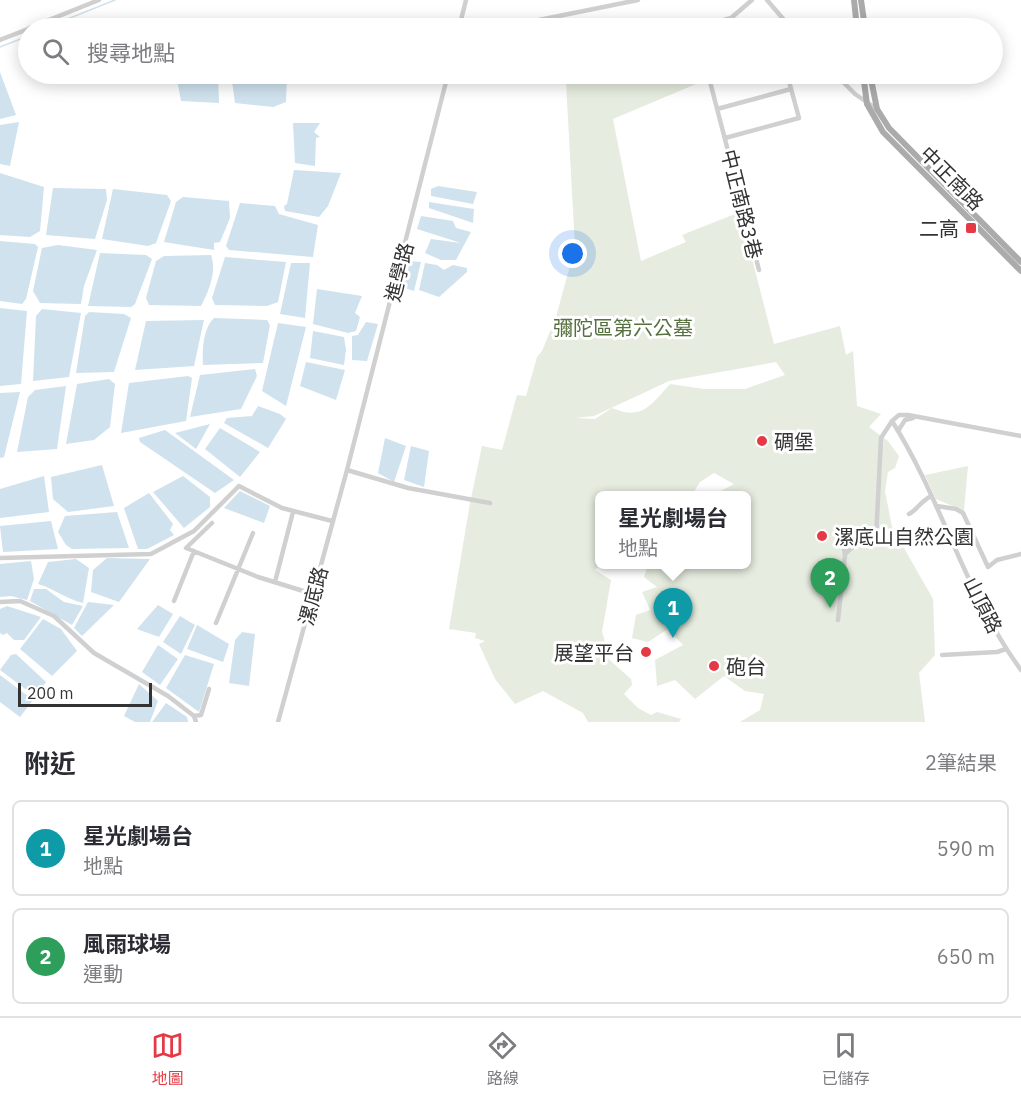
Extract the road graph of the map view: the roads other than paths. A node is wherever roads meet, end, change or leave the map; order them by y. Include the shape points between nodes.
1 (99, 0) edge
2 (466, 0) edge
3 (638, 0) edge
4 (752, 0) edge
5 (767, 0) edge
6 (854, 0) edge
7 (861, 0) edge
8 (56, 18) edge
9 (462, 18) edge
10 (549, 18) edge
11 (731, 18) edge
12 (782, 18) edge
13 (856, 18) edge
14 (864, 18) edge
15 (18, 33) edge
16 (0, 40) edge
17 (445, 84) edge
18 (711, 84) edge
19 (790, 84) edge
20 (845, 84) edge
21 (864, 84) edge
22 (872, 84) edge
23 (791, 89) junction
24 (867, 104) junction
25 (717, 109) junction
26 (877, 109) junction
27 (725, 138) junction
28 (1021, 262) edge
29 (759, 270) dead end
30 (1021, 271) edge
31 (915, 417) junction
32 (892, 422) junction
33 (898, 431) junction
34 (1021, 436) edge
35 (347, 470) junction
36 (931, 496) junction
37 (490, 503) dead end
38 (937, 506) junction
39 (294, 512) junction
40 (909, 514) dead end
41 (332, 521) junction
42 (212, 523) dead end
43 (253, 533) dead end
44 (859, 541) junction
45 (194, 551) junction
46 (845, 554) junction
47 (1021, 554) edge
48 (0, 558) edge
49 (238, 569) junction
50 (275, 582) junction
51 (313, 594) junction
52 (174, 601) dead end
53 (0, 602) edge
54 (838, 620) dead end
55 (216, 623) dead end
56 (1006, 649) junction
57 (942, 654) dead end
58 (1021, 670) edge
59 (209, 689) dead end
60 (195, 719) edge
61 (279, 722) edge

1 - 8 street
2 - 9 street
3 - 10 street
4 - 11 street
5 - 12 street
6 - 13 main road
7 - 14 main road
15 - 16 street
17 - 35 street, 進學路
18 - 25 street, 中正南路3巷
19 - 23 street
20 - 24 street, 中正南路
21 - 24 main road
22 - 26 main road
23 - 25 street
23 - 27 street, 中正南路3巷 via 799,118
24 - 26 street, 中正南路
24 - 30 main road, 中正南路 via 883,132
25 - 27 street, 中正南路3巷
26 - 28 main road, 中正南路 via 889,128
27 - 29 street, 中正南路3巷
31 - 32 street via 900,415
31 - 33 street via 905,420
31 - 34 street
32 - 33 street, 山頂路
32 - 44 street via 881,438 878,534 873,542
33 - 36 street, 山頂路
35 - 37 street via 408,488
35 - 41 street, 漯底路
36 - 38 street, 山頂路
36 - 40 street
38 - 47 street via 963,513 988,567 997,560
38 - 56 street, 山頂路 via 945,530
39 - 41 street
39 - 48 street via 239,486 194,531 151,554
39 - 50 street
41 - 51 street, 漯底路
42 - 45 street via 186,548
43 - 49 street
44 - 46 street
44 - 46 street via 843,541
45 - 49 street
45 - 52 street
46 - 54 street
49 - 50 street
49 - 55 street
50 - 51 street
51 - 61 street, 漯底路
53 - 60 street via 20,601 54,616 94,652 168,696
56 - 57 street
56 - 58 street, 山頂路
59 - 60 street via 201,715

